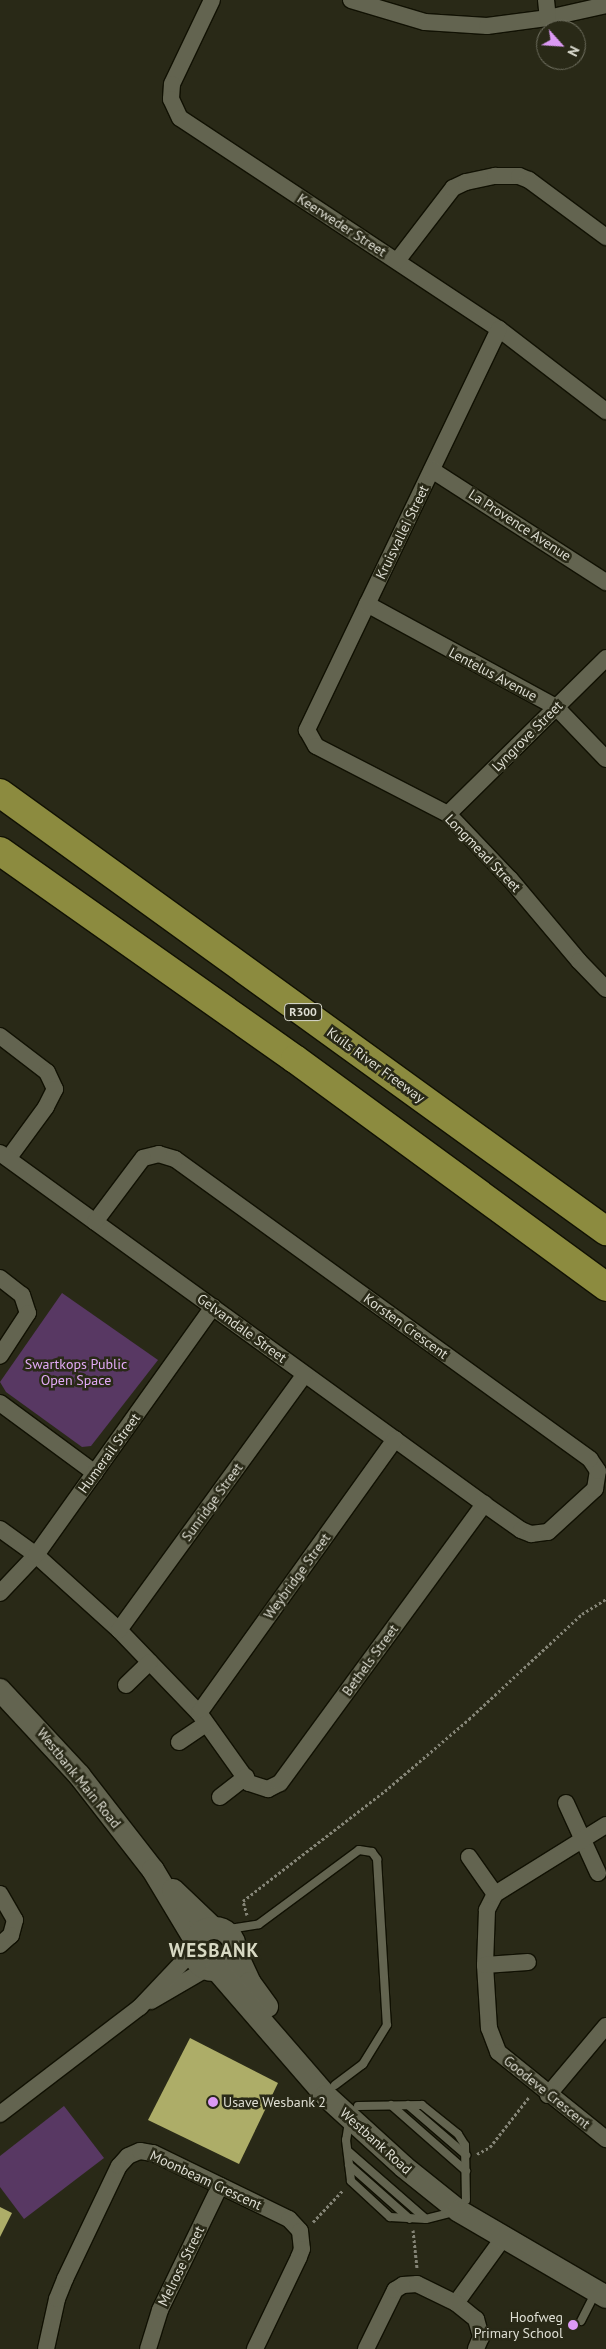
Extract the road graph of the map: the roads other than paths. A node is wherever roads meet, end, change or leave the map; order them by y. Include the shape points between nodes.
1 (212, 0) edge
2 (351, 0) edge
3 (546, 0) edge
4 (606, 5) edge
5 (548, 18) junction
6 (606, 237) edge
7 (397, 262) junction
8 (499, 329) junction
9 (606, 410) edge
10 (432, 470) junction
11 (606, 582) edge
12 (367, 604) junction
13 (606, 658) edge
14 (556, 708) junction
15 (307, 735) joint
16 (606, 759) edge
17 (0, 793) edge
18 (448, 814) junction
19 (0, 851) edge
20 (606, 989) edge
21 (0, 1036) edge
22 (4, 1156) edge
23 (94, 1222) junction
24 (606, 1231) edge
25 (0, 1278) edge
26 (606, 1287) edge
27 (213, 1307) junction
28 (0, 1356) edge
29 (305, 1374) junction
30 (0, 1403) edge
31 (395, 1439) junction
32 (95, 1473) junction
33 (484, 1504) junction
34 (0, 1529) edge
35 (36, 1555) junction
36 (0, 1593) edge
37 (119, 1630) junction
38 (150, 1662) junction
39 (126, 1685) dead end
40 (0, 1690) edge
41 (203, 1718) junction
42 (179, 1742) dead end
43 (246, 1777) junction
44 (220, 1797) dead end
45 (566, 1804) dead end
46 (606, 1824) edge
47 (583, 1840) junction
48 (469, 1857) dead end
49 (598, 1872) dead end
50 (0, 1894) edge
51 (495, 1894) junction
52 (0, 1944) edge
53 (208, 1948) junction
54 (528, 1962) dead end
55 (485, 1966) junction
56 (606, 2026) edge
57 (335, 2085) junction
58 (543, 2090) junction
59 (391, 2105) junction
60 (353, 2112) junction
61 (0, 2114) edge
62 (606, 2139) edge
63 (348, 2151) junction
64 (349, 2165) junction
65 (466, 2171) junction
66 (220, 2186) junction
67 (462, 2206) junction
68 (426, 2219) junction
69 (411, 2223) junction
70 (497, 2232) junction
71 (601, 2295) edge
72 (456, 2303) junction
73 (581, 2321) dead end
74 (46, 2349) edge
75 (148, 2349) edge
76 (255, 2349) edge
77 (366, 2349) edge
78 (476, 2349) edge

1 - 7 street, Keerweder Street via 172,84 171,99 176,112 186,122
2 - 5 street via 403,17 456,25 517,24
3 - 5 street
4 - 5 street
6 - 7 street via 529,180 519,176 495,176 454,188
7 - 8 street, Keerweder Street
8 - 9 street, Keerweder Street
8 - 10 street, Kruisvallei Street
10 - 11 street, La Provence Avenue
10 - 12 street, Kruisvallei Street
12 - 14 street, Lentelus Avenue
12 - 15 street, Kruisvallei Street via 309,721
13 - 14 street, Lyngrove Street
14 - 16 street, Lentelus Avenue
14 - 18 street, Lyngrove Street
15 - 18 street, Longmead Street via 316,746
17 - 24 highway, Kuils River Freeway / R300
18 - 20 street, Longmead Street
19 - 26 highway via 295,1059
21 - 22 street via 47,1072 55,1089 46,1107
22 - 23 street, Gelvandale Street
23 - 27 street, Gelvandale Street
23 - 33 street, Korsten Crescent via 144,1158 159,1154 175,1159 590,1459 598,1471 597,1484 591,1493 553,1529 542,1534 526,1532
25 - 28 street via 22,1295 28,1313
27 - 29 street, Gelvandale Street
27 - 32 street, Humerail Street
29 - 31 street, Gelvandale Street
29 - 37 street, Sunridge Street
30 - 32 street
31 - 33 street, Gelvandale Street
31 - 41 street, Weybridge Street
32 - 35 street, Humerail Street
33 - 43 street, Bethels Street via 280,1783 261,1789
34 - 35 street, Bethels Street
35 - 36 street, Humerail Street
35 - 37 street, Bethels Street
37 - 38 street, Bethels Street
38 - 39 street
38 - 41 street, Bethels Street
40 - 53 street, Westbank Main Road via 78,1775 153,1870
41 - 42 street
41 - 43 street, Bethels Street
43 - 44 street
45 - 47 street
46 - 47 street
47 - 49 street
47 - 51 street
48 - 51 street
50 - 52 street via 16,1920 11,1935
51 - 55 street, Goodeve Crescent via 487,1910
53 - 57 street, Westbank Road via 234,1942 250,1982 281,2025
53 - 57 lane via 259,1924 359,1850 372,1852 377,1859 387,2025 363,2064
53 - 60 street, Westbank Road
53 - 61 street via 140,2007
54 - 55 street
55 - 58 street, Goodeve Crescent via 493,2042 498,2052
56 - 58 street
57 - 60 street, Westbank Road
58 - 62 street, Goodeve Crescent
59 - 60 lane
59 - 65 lane
59 - 65 lane via 408,2105 470,2154
60 - 63 lane
60 - 67 street, Westbank Road
63 - 64 lane
63 - 68 lane
64 - 69 lane
64 - 69 lane via 351,2181 390,2217
65 - 67 lane
66 - 74 street, Moonbeam Crescent via 153,2153 134,2153 123,2160 59,2292
66 - 75 street, Melrose Street via 160,2310
66 - 76 street, Moonbeam Crescent via 289,2219 300,2231 300,2257
67 - 68 lane
67 - 70 street, Westbank Road
68 - 69 lane
70 - 71 street, Westbank Road
70 - 72 street
71 - 73 lane
72 - 77 street via 417,2284 403,2285 395,2290
72 - 78 street via 478,2322 481,2337

